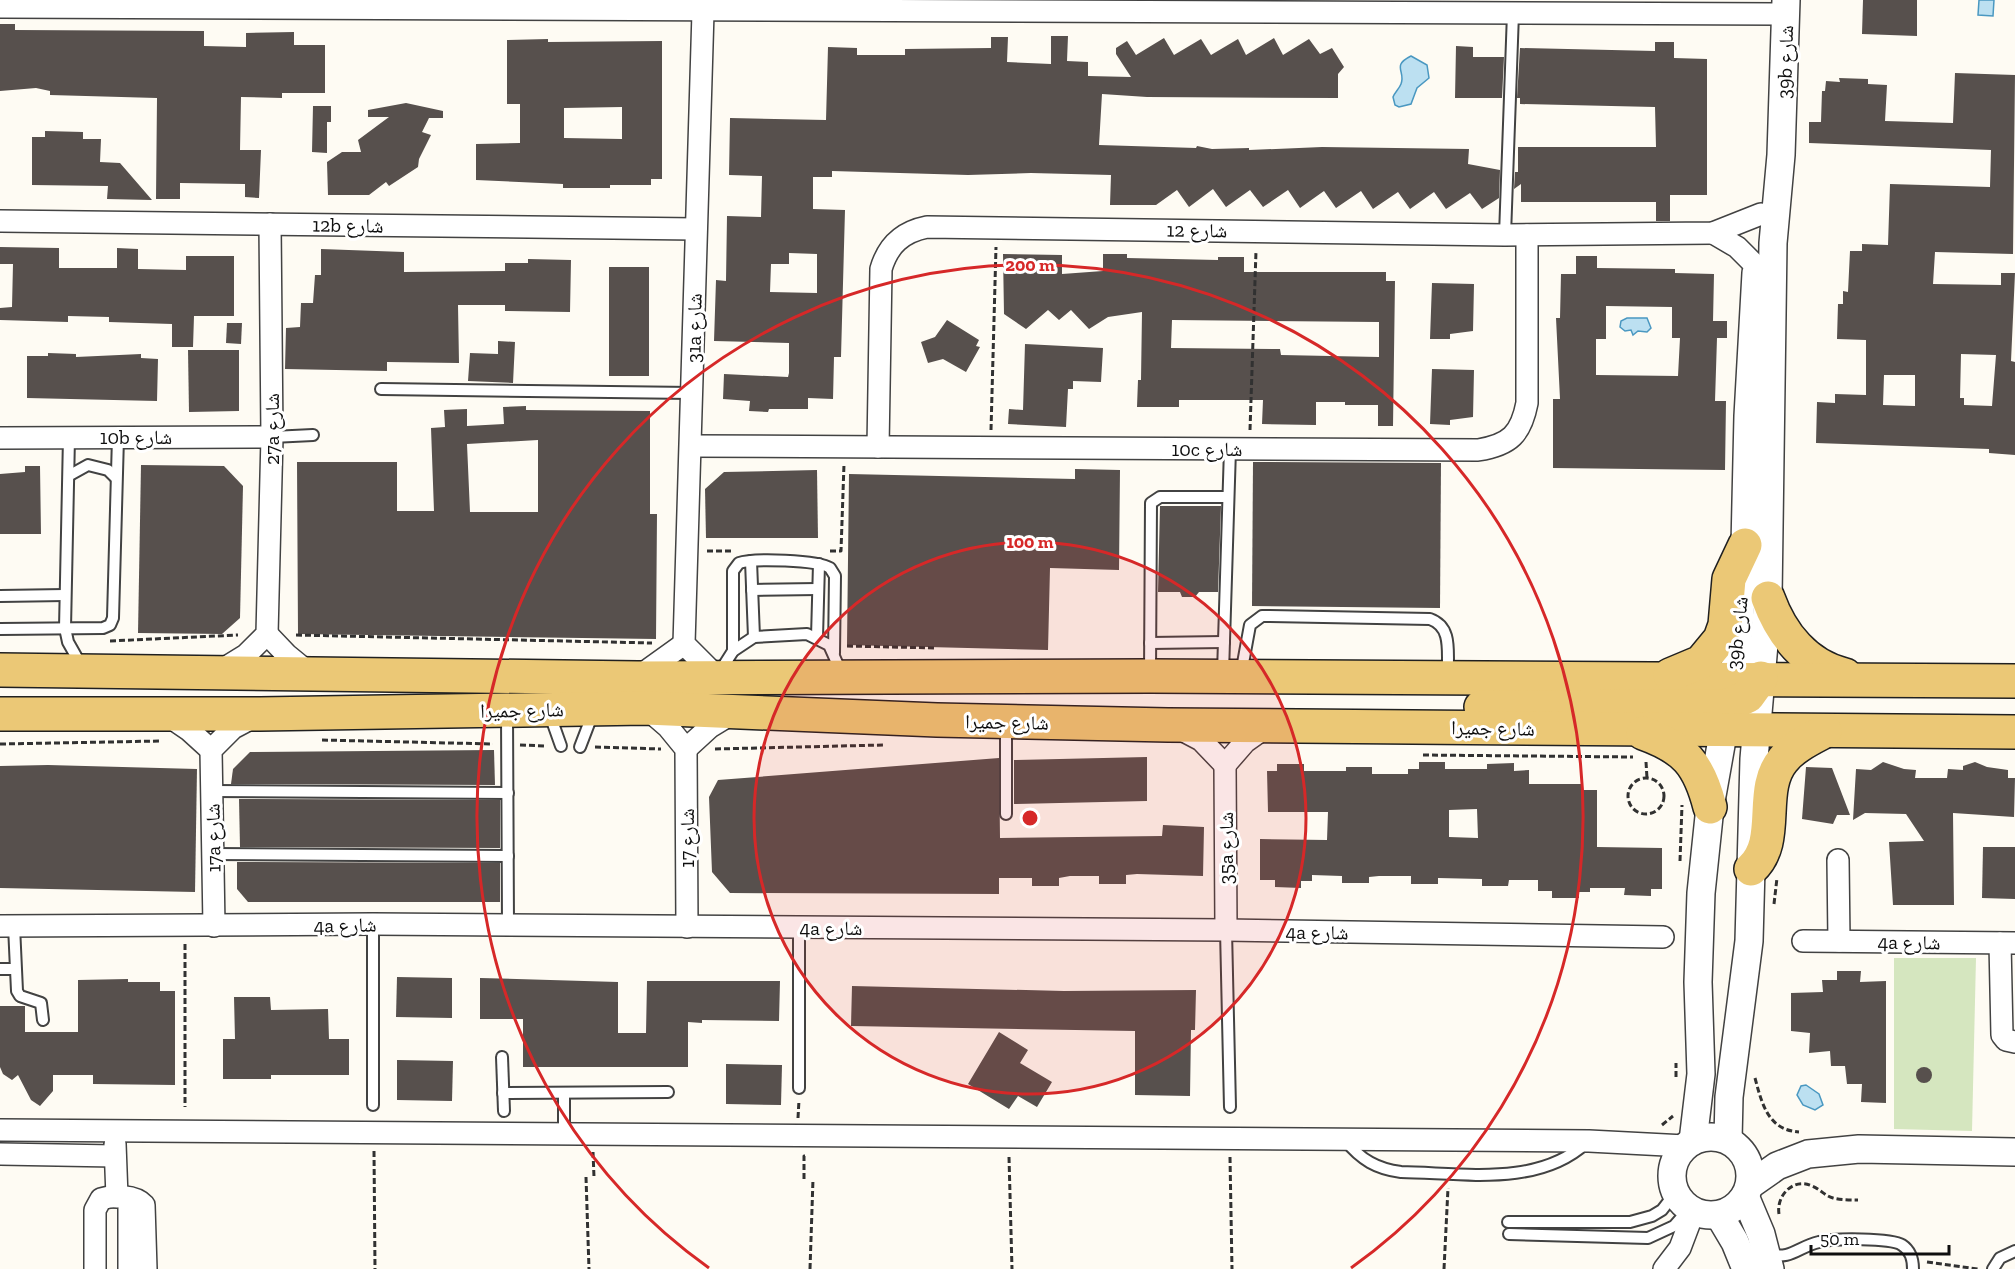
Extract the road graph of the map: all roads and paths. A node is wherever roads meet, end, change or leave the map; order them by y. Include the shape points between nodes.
1 (387, 4) edge
2 (703, 6) edge
3 (812, 6) edge
4 (1551, 7) edge
5 (1786, 7) edge
6 (0, 8) edge
7 (1513, 13) junction
8 (1783, 125) junction
9 (1761, 213) junction
10 (0, 221) edge
11 (270, 224) junction
12 (997, 228) junction
13 (696, 229) junction
14 (1257, 231) junction
15 (1713, 233) junction
16 (1504, 235) junction
17 (1527, 235) junction
18 (1756, 267) junction
19 (381, 389) dead end
20 (692, 393) junction
21 (314, 435) dead end
22 (69, 437) junction
23 (118, 437) junction
24 (272, 437) junction
25 (0, 438) edge
26 (692, 446) junction
27 (844, 447) junction
28 (878, 447) junction
29 (991, 448) junction
30 (1240, 449) junction
31 (70, 475) junction
32 (115, 477) junction
33 (1228, 497) junction
34 (1745, 545) junction
35 (687, 551) junction
36 (735, 551) dead end
37 (830, 551) dead end
38 (751, 561) junction
39 (819, 564) junction
40 (818, 589) junction
41 (752, 590) junction
42 (65, 595) junction
43 (0, 596) edge
44 (1768, 598) junction
45 (65, 628) junction
46 (0, 629) edge
47 (267, 634) junction
48 (754, 637) junction
49 (817, 637) junction
50 (108, 641) dead end
51 (1224, 642) junction
52 (1150, 643) junction
53 (684, 644) junction
54 (936, 648) dead end
55 (837, 658) junction
56 (725, 664) junction
57 (0, 670) edge
58 (84, 671) junction
59 (220, 671) junction
60 (309, 673) junction
61 (1150, 676) junction
62 (1232, 676) junction
63 (1448, 677) junction
64 (1664, 678) junction
65 (1864, 680) junction
66 (1966, 681) junction
67 (2015, 681) edge
68 (642, 693) junction
69 (1741, 698) junction
70 (547, 709) junction
71 (595, 709) junction
72 (507, 710) junction
73 (737, 711) junction
74 (0, 714) edge
75 (260, 714) junction
76 (1006, 722) junction
77 (1168, 725) junction
78 (1269, 725) junction
79 (1452, 727) junction
80 (166, 728) junction
81 (1756, 731) junction
82 (1825, 731) junction
83 (2015, 732) edge
84 (313, 740) dead end
85 (0, 744) edge
86 (508, 745) junction
87 (561, 746) joint
88 (580, 747) joint
89 (1637, 748) junction
90 (686, 749) junction
91 (211, 750) junction
92 (1411, 754) dead end
93 (1226, 765) junction
94 (1647, 778) junction
95 (212, 791) junction
96 (508, 793) junction
97 (1696, 800) junction
98 (1006, 814) dead end
99 (213, 854) junction
100 (508, 856) junction
101 (1838, 860) dead end
102 (1680, 864) dead end
103 (1765, 871) junction
104 (1774, 906) dead end
105 (373, 924) junction
106 (508, 925) junction
107 (7, 926) edge
108 (184, 926) junction
109 (214, 926) junction
110 (687, 927) junction
111 (798, 928) junction
112 (1226, 930) junction
113 (1663, 937) dead end
114 (1803, 941) dead end
115 (1839, 941) junction
116 (2008, 943) edge
117 (0, 969) edge
118 (15, 969) junction
119 (43, 1020) dead end
120 (2015, 1042) edge
121 (502, 1057) dead end
122 (1676, 1061) dead end
123 (1755, 1069) dead end
124 (1676, 1081) dead end
125 (799, 1088) joint
126 (668, 1092) dead end
127 (503, 1093) junction
128 (564, 1093) junction
129 (373, 1105) dead end
130 (185, 1107) dead end
131 (1230, 1107) dead end
132 (1676, 1109) dead end
133 (504, 1110) dead end
134 (798, 1125) dead end
135 (1661, 1126) dead end
136 (0, 1130) edge
137 (115, 1131) junction
138 (374, 1134) junction
139 (564, 1135) junction
140 (1009, 1137) junction
141 (1230, 1138) junction
142 (1344, 1139) junction
143 (1589, 1141) junction
144 (1689, 1143) junction
145 (1807, 1143) junction
146 (1736, 1145) junction
147 (2015, 1152) edge
148 (0, 1154) edge
149 (116, 1156) junction
150 (586, 1177) dead end
151 (813, 1179) dead end
152 (1448, 1186) dead end
153 (1748, 1191) junction
154 (123, 1198) junction
155 (1858, 1200) dead end
156 (1694, 1207) junction
157 (1779, 1217) dead end
158 (1508, 1222) dead end
159 (1509, 1234) dead end
160 (2015, 1251) edge
161 (1761, 1264) edge
162 (1913, 1265) edge
163 (1674, 1267) edge
164 (95, 1269) edge
165 (129, 1269) edge
166 (146, 1269) edge
167 (375, 1269) edge
168 (588, 1269) edge
169 (810, 1269) edge
170 (1012, 1269) edge
171 (1232, 1269) edge
172 (1444, 1269) edge
173 (1978, 1269) edge
174 (1994, 1269) edge

1 - 2 street
1 - 6 street
2 - 3 street
2 - 13 street, 31a شارع
3 - 7 street
4 - 5 street
4 - 7 street
5 - 8 street, 39b شارع
7 - 16 lane
8 - 9 street, 39b شارع
8 - 44 street, 39b شارع via 1773,243
9 - 15 street, شارع 12
9 - 18 street, 39b شارع
10 - 11 street, 12b شارع
11 - 13 street, 12b شارع
11 - 24 street, 27a شارع
12 - 14 street, شارع 12
12 - 28 street, شارع 12 via 914,229 892,245 885,256 881,269
12 - 29 path
13 - 20 street, 31a شارع
14 - 16 street, شارع 12
14 - 30 path
15 - 17 street, شارع 12
15 - 18 street via 1737,247
16 - 17 street, شارع 12
17 - 30 street, 10c شارع via 1527,403 1524,421 1513,437 1497,447 1478,450
18 - 34 street, 39b شارع
19 - 20 lane
20 - 26 street, 31a شارع
21 - 24 lane
22 - 23 street, 10b شارع
22 - 25 street, 10b شارع
22 - 31 lane
23 - 24 street, 10b شارع
23 - 32 lane
24 - 47 street, 27a شارع
26 - 27 street, 10c شارع
26 - 35 street, 31a شارع
27 - 28 street, 10c شارع
27 - 37 path via 842,551
28 - 29 street, 10c شارع
29 - 30 street, 10c شارع
30 - 33 lane
31 - 32 lane via 88,465 99,465
31 - 42 lane
32 - 45 lane via 112,621 103,628
33 - 51 lane
33 - 52 lane via 1160,497 1151,503
34 - 64 main road via 1729,579 1720,639 1701,662
34 - 69 street, 39b شارع via 1737,654
35 - 36 path
35 - 53 street, 31a شارع
38 - 39 lane
38 - 41 lane
38 - 56 lane via 739,562 733,571
39 - 40 lane
39 - 55 lane via 830,568 835,576
40 - 41 lane
40 - 49 lane
41 - 48 lane
42 - 43 lane
42 - 45 lane
44 - 65 main road via 1774,616 1796,647 1816,663
44 - 69 street, 39b شارع
45 - 46 lane
45 - 58 lane
47 - 50 path
47 - 53 path
47 - 59 street via 246,655
47 - 60 street
48 - 49 lane
48 - 56 lane
49 - 55 lane via 829,645
51 - 52 lane
51 - 62 lane
52 - 61 lane
53 - 56 street via 699,662
53 - 68 street
54 - 55 path
55 - 56 main road, شارع جميرا
55 - 61 main road, شارع جميرا
56 - 68 main road, شارع جميرا
57 - 58 main road, شارع جميرا
58 - 59 main road, شارع جميرا
59 - 60 main road, شارع جميرا
60 - 68 main road, شارع جميرا
61 - 62 main road, شارع جميرا
62 - 63 main road, شارع جميرا
62 - 63 lane via 1250,625 1269,616 1439,622 1447,633
63 - 64 main road, شارع جميرا
64 - 69 main road, شارع جميرا
65 - 66 main road, شارع جميرا
65 - 69 main road, شارع جميرا
66 - 67 main road, شارع جميرا
66 - 69 main road via 1947,694 1928,698
68 - 71 main road, شارع جميرا
68 - 73 main road, شارع جميرا
68 - 90 street
69 - 79 main road via 1483,706 1461,716
69 - 81 main road, شارع جميرا
69 - 89 main road, شارع جميرا
69 - 97 street, 39b شارع
70 - 71 main road, شارع جميرا
70 - 72 main road, شارع جميرا
70 - 87 lane
71 - 88 lane
72 - 75 main road, شارع جميرا
72 - 86 lane
73 - 76 main road, شارع جميرا
73 - 90 street via 710,727
74 - 80 main road, شارع جميرا
75 - 80 main road, شارع جميرا
75 - 91 street via 233,728
76 - 77 main road, شارع جميرا
76 - 98 lane
77 - 78 main road, شارع جميرا
77 - 93 street via 1201,740
78 - 79 main road, شارع جميرا
78 - 93 street via 1245,742
79 - 89 main road, شارع جميرا
80 - 85 path
80 - 91 street via 189,730
81 - 82 main road, شارع جميرا
81 - 103 street
82 - 83 main road, شارع جميرا
82 - 103 main road via 1791,751 1779,764 1771,785
84 - 86 path
86 - 87 path
86 - 96 lane
88 - 90 path
89 - 92 path
89 - 94 path
89 - 97 main road via 1665,741 1688,758 1704,783
90 - 110 street, شارع 17
91 - 95 street, 17a شارع
93 - 112 street, 35a شارع
94 - 94 path via 1631,785 1628,793 1628,802 1641,814 1657,811 1664,795 1661,787
95 - 96 lane
95 - 99 street, 17a شارع
96 - 100 lane
97 - 102 path
97 - 144 street, 39b شارع via 1700,1096
99 - 100 lane
99 - 109 street, 17a شارع
100 - 106 lane
101 - 115 street
103 - 104 path
103 - 146 street via 1747,963 1729,1097
105 - 106 street, 4a شارع
105 - 109 street, 4a شارع
105 - 129 lane
106 - 110 street, 4a شارع
107 - 108 street, 4a شارع
107 - 118 lane
108 - 109 street, 4a شارع
108 - 130 path
110 - 111 street, 4a شارع
111 - 112 street, 4a شارع
111 - 125 lane
112 - 113 street, 4a شارع
112 - 131 lane
114 - 115 street, 4a شارع
115 - 116 street, 4a شارع
116 - 120 street via 2002,1035
117 - 118 lane
118 - 119 lane via 17,991 20,996 41,1003
121 - 127 lane
122 - 124 path
123 - 145 path via 1759,1093 1773,1122
125 - 134 path
126 - 128 lane
127 - 128 lane
127 - 133 lane
128 - 139 lane
132 - 135 path
136 - 137 street
137 - 138 street
137 - 149 street
138 - 139 street
138 - 167 path
139 - 140 street
140 - 141 street
140 - 170 path
141 - 142 street
141 - 171 path
142 - 143 street
142 - 143 lane via 1355,1153 1384,1170 1511,1173 1545,1169 1562,1162
143 - 144 street
144 - 146 street via 1710,1137
144 - 156 street via 1677,1156 1673,1168
145 - 146 street via 1775,1150
145 - 147 street via 1859,1149
145 - 153 street
146 - 153 street via 1748,1161
148 - 149 street
149 - 154 street
150 - 168 path
151 - 169 path
152 - 172 path
153 - 156 street via 1730,1211
153 - 161 street
154 - 164 street via 107,1197 97,1204
154 - 165 street
154 - 166 street via 140,1201 145,1210
155 - 157 path via 1833,1198 1800,1184 1781,1196
156 - 158 lane via 1662,1210 1630,1222
156 - 159 lane via 1674,1226 1647,1238
156 - 161 street
156 - 163 street
160 - 174 lane via 2001,1258
161 - 162 lane via 1827,1240 1902,1245
162 - 173 path

